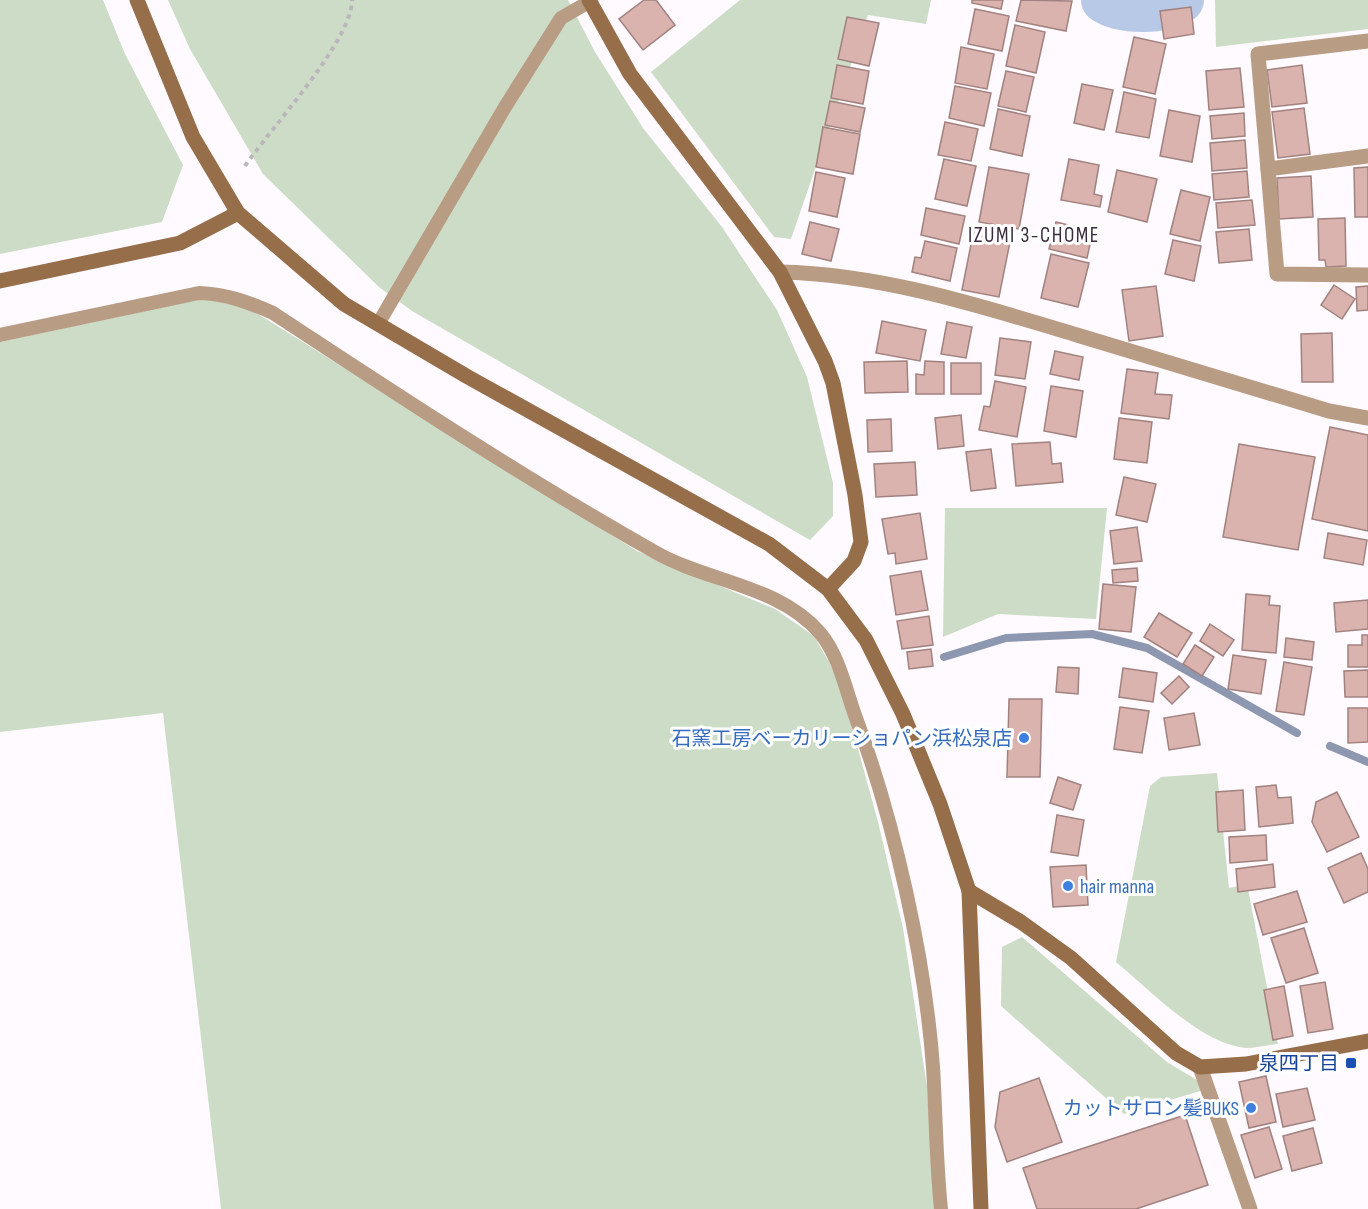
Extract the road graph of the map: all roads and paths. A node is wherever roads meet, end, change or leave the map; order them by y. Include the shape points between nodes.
1 (137, 0) edge
2 (352, 0) edge
3 (589, 1) edge
4 (1368, 41) edge
5 (1368, 156) edge
6 (245, 165) dead end
7 (1268, 169) junction
8 (238, 213) junction
9 (780, 272) junction
10 (1368, 274) edge
11 (0, 281) edge
12 (378, 324) junction
13 (0, 335) edge
14 (1368, 418) edge
15 (828, 589) junction
16 (969, 891) junction
17 (1368, 1041) edge
18 (1200, 1067) junction
19 (941, 1209) edge
20 (981, 1209) edge
21 (1250, 1209) edge

1 - 8 street via 193,137
2 - 6 path via 345,28 301,94
3 - 9 street via 630,74
3 - 12 lane via 561,18
4 - 7 street via 1258,54
5 - 7 street
7 - 10 street via 1277,274
8 - 11 street via 180,243
8 - 12 street via 344,304
9 - 14 street via 894,285 1022,318 1329,411
9 - 15 street via 833,383 855,495 861,542 854,561
12 - 15 street via 769,544
13 - 19 lane via 199,293 226,294 273,313 471,443 658,554 767,597 797,613 821,634 867,749 910,918 933,1066
15 - 16 street via 866,640 903,714 940,804
16 - 18 street via 1071,958 1176,1053
16 - 20 street
17 - 18 street via 1246,1064
18 - 21 street

